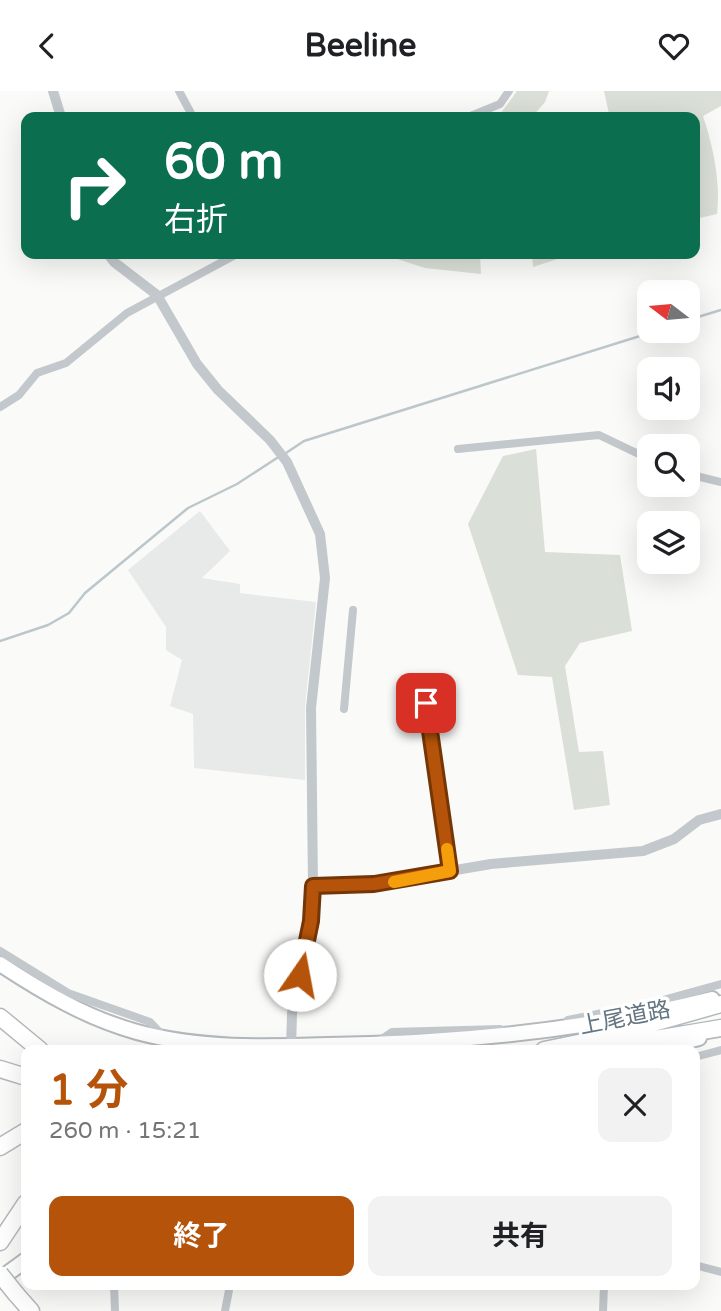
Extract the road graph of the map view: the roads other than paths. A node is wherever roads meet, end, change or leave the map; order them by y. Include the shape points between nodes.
1 (53, 91) edge
2 (179, 91) edge
3 (509, 91) edge
4 (59, 112) edge
5 (190, 112) edge
6 (480, 112) edge
7 (112, 259) edge
8 (227, 259) edge
9 (157, 295) junction
10 (0, 407) edge
11 (458, 449) dead end
12 (637, 453) edge
13 (700, 477) edge
14 (721, 482) edge
15 (353, 610) dead end
16 (426, 703) dead end
17 (344, 709) dead end
18 (721, 814) edge
19 (450, 871) junction
20 (313, 886) junction
21 (0, 951) edge
22 (0, 964) edge
23 (721, 984) edge
24 (721, 997) edge
25 (721, 1004) edge
26 (0, 1017) edge
27 (721, 1030) edge
28 (164, 1038) junction
29 (34, 1045) edge
30 (216, 1045) edge
31 (291, 1045) edge
32 (374, 1045) joint
33 (568, 1045) edge
34 (623, 1045) edge
35 (670, 1045) edge
36 (721, 1050) edge
37 (700, 1056) edge
38 (0, 1069) edge
39 (21, 1075) edge
40 (21, 1134) edge
41 (0, 1147) edge
42 (21, 1210) edge
43 (0, 1242) edge
44 (21, 1264) edge
45 (700, 1266) edge
46 (721, 1272) edge
47 (0, 1274) edge
48 (0, 1279) edge
49 (114, 1290) edge
50 (229, 1290) edge
51 (604, 1290) edge
52 (31, 1311) edge
53 (115, 1311) edge
54 (225, 1311) edge
55 (603, 1311) edge

1 - 4 street
2 - 5 street
3 - 6 street via 500,104
7 - 9 street
8 - 9 street
9 - 10 street via 127,313 66,363 37,373 19,395
9 - 20 street via 197,364 287,462 320,534 324,578 311,708
11 - 12 street via 599,435
13 - 14 street
15 - 17 street
16 - 19 street
18 - 19 street via 699,820 674,839 643,851
19 - 20 street via 374,884
20 - 31 street
21 - 28 street via 68,993 150,1022
22 - 28 highway, 上尾道路 via 90,1016
23 - 32 street via 574,1019 509,1028 392,1033
24 - 32 highway, 上尾道路 via 605,1023 515,1036
25 - 33 highway
26 - 29 highway
27 - 34 highway
27 - 35 highway, 上尾道路
28 - 30 highway, 上尾道路
36 - 37 street
38 - 39 highway
40 - 41 highway
42 - 43 highway
44 - 48 highway
45 - 46 street
47 - 52 highway, bridge
49 - 53 street
50 - 54 street
51 - 55 street

